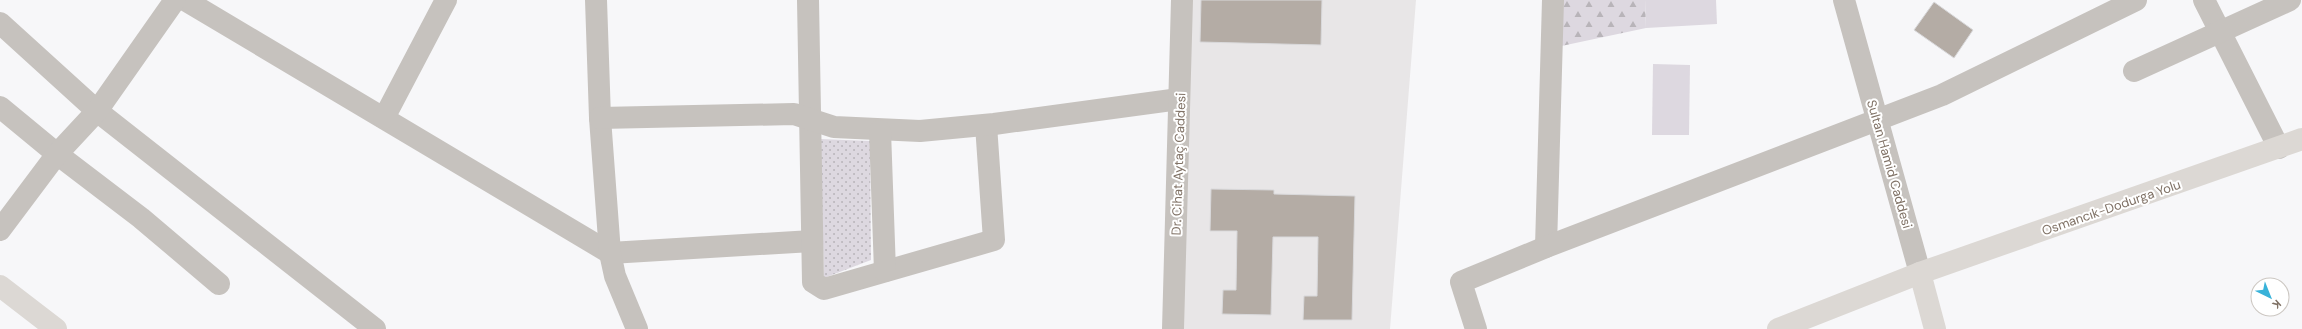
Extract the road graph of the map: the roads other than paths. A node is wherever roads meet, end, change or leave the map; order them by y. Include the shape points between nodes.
1 (175, 0) edge
2 (185, 0) edge
3 (446, 0) edge
4 (596, 0) edge
5 (808, 0) edge
6 (1182, 0) edge
7 (1553, 0) edge
8 (1844, 0) edge
9 (2136, 0) edge
10 (2204, 0) edge
11 (2290, 0) edge
12 (0, 22) edge
13 (2219, 31) junction
14 (2134, 71) dead end
15 (1179, 99) junction
16 (0, 107) edge
17 (97, 111) junction
18 (384, 118) junction
19 (600, 118) junction
20 (811, 119) junction
21 (1878, 120) junction
22 (986, 125) junction
23 (880, 131) junction
24 (2302, 139) edge
25 (2279, 148) junction
26 (56, 154) junction
27 (0, 230) edge
28 (812, 241) junction
29 (1546, 247) junction
30 (610, 253) junction
31 (885, 271) junction
32 (1920, 273) junction
33 (219, 284) dead end
34 (0, 286) edge
35 (56, 329) edge
36 (375, 329) edge
37 (637, 329) edge
38 (1174, 329) edge
39 (1476, 329) edge
40 (1778, 329) edge
41 (1935, 329) edge

1 - 17 street
2 - 18 street
3 - 18 street
4 - 19 street
5 - 20 street
6 - 15 street, Dr. Cihat Aytaç Caddesi
7 - 29 street
8 - 21 street, Sultan Hamid Caddesi
9 - 21 street via 1942,95
10 - 13 street
11 - 13 street
12 - 17 street
13 - 14 street
13 - 25 street
15 - 22 street
15 - 38 street, Dr. Cihat Aytaç Caddesi
16 - 26 street
17 - 26 street
17 - 36 street
18 - 30 street
19 - 20 street via 794,114
19 - 30 street
20 - 23 street via 834,127
20 - 28 street
21 - 29 street
21 - 32 street, Sultan Hamid Caddesi
22 - 23 street via 920,131
22 - 31 street via 994,240
23 - 31 street
24 - 25 main road, Osmancık-Dodurga Yolu
25 - 32 main road, Osmancık-Dodurga Yolu
26 - 27 street
26 - 33 street via 141,218
28 - 30 street
28 - 31 street via 813,282 824,289
29 - 39 street via 1462,282
30 - 37 street via 615,276
32 - 40 main road, Osmancık-Dodurga Yolu
32 - 41 main road, Sultan Hamid Caddesi
34 - 35 main road

